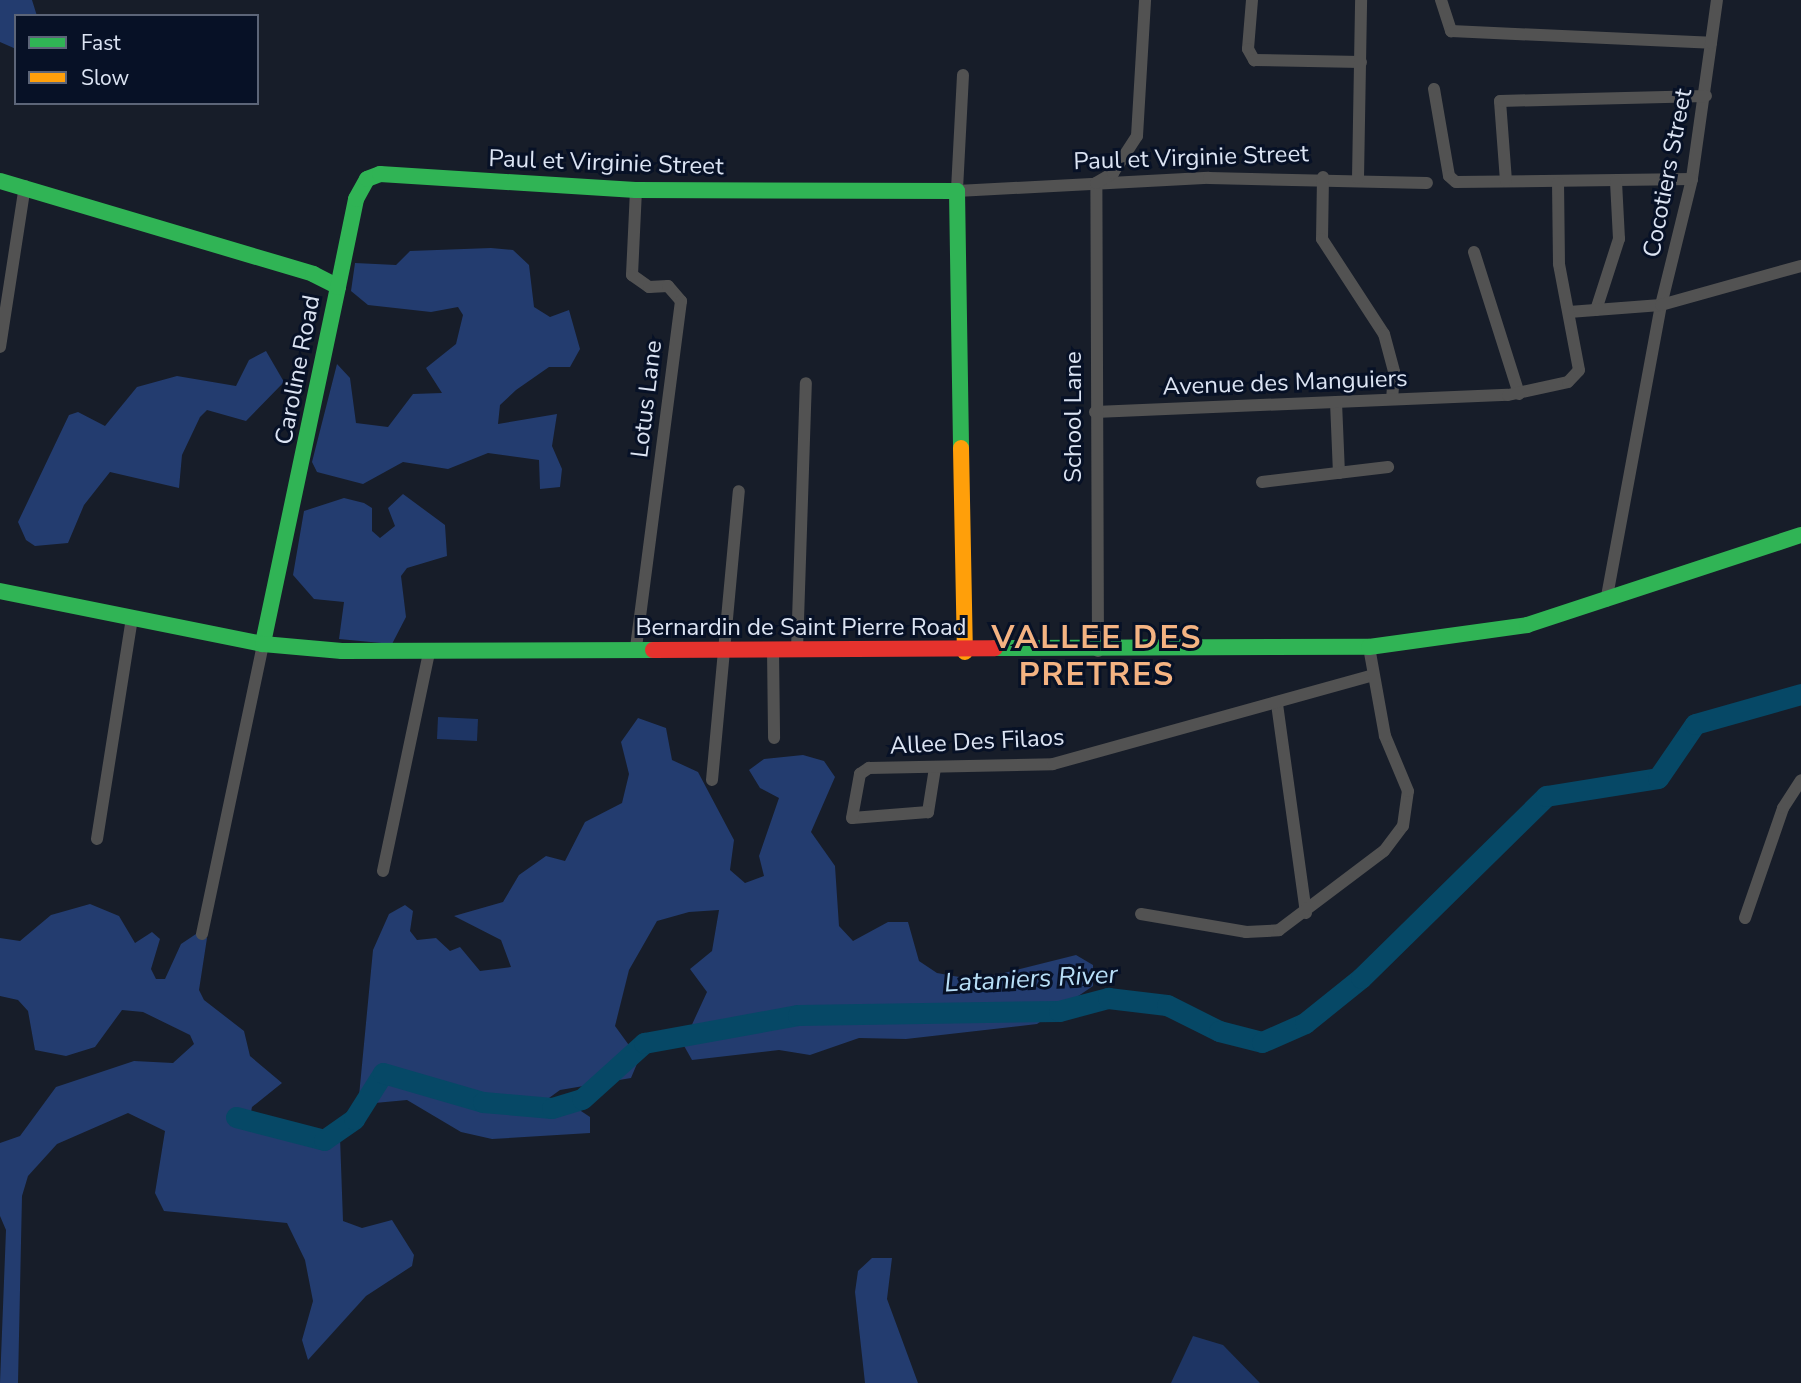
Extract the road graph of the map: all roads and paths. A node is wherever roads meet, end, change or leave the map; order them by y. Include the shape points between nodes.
1 (1145, 0) edge
2 (1252, 0) edge
3 (1361, 0) edge
4 (1441, 0) edge
5 (1717, 0) edge
6 (1711, 43) junction
7 (1360, 62) junction
8 (963, 75) dead end
9 (1434, 89) dead end
10 (1706, 96) junction
11 (1324, 177) junction
12 (1358, 178) junction
13 (1692, 179) junction
14 (1506, 180) junction
15 (0, 181) edge
16 (1616, 181) junction
17 (1096, 183) junction
18 (1427, 183) dead end
19 (1558, 183) junction
20 (25, 186) junction
21 (636, 190) junction
22 (957, 191) junction
23 (1474, 252) dead end
24 (1801, 265) edge
25 (338, 287) junction
26 (1661, 305) junction
27 (1596, 310) junction
28 (1569, 312) junction
29 (0, 346) edge
30 (806, 383) dead end
31 (1513, 395) junction
32 (1392, 399) junction
33 (1336, 402) junction
34 (1095, 412) junction
35 (1388, 467) dead end
36 (1339, 473) junction
37 (1262, 482) dead end
38 (739, 491) dead end
39 (1801, 536) edge
40 (0, 591) edge
41 (1606, 601) junction
42 (132, 619) junction
43 (263, 644) junction
44 (1369, 647) junction
45 (636, 649) junction
46 (722, 649) junction
47 (774, 650) junction
48 (797, 650) junction
49 (1098, 651) junction
50 (965, 652) junction
51 (429, 653) junction
52 (1370, 676) junction
53 (1277, 704) junction
54 (774, 738) dead end
55 (935, 768) junction
56 (712, 780) dead end
57 (1801, 780) edge
58 (97, 839) dead end
59 (383, 872) dead end
60 (1306, 913) junction
61 (1141, 914) dead end
62 (1745, 918) dead end
63 (202, 933) dead end

1 - 17 street via 1136,136 1113,173
2 - 7 street via 1248,49 1254,60
3 - 7 street
4 - 6 street via 1451,31
5 - 6 street, Cocotiers Street
6 - 10 street, Cocotiers Street
7 - 12 street
8 - 22 street
9 - 14 street via 1451,179
10 - 13 street, Cocotiers Street
10 - 14 street via 1503,100 1498,108
11 - 12 street, Paul et Virginie Street
11 - 17 street, Paul et Virginie Street
11 - 32 street via 1322,239 1384,334
12 - 18 street, Paul et Virginie Street
13 - 16 street
13 - 26 street, Cocotiers Street
14 - 19 street
15 - 20 main road, Caroline Road
16 - 19 street
16 - 27 street via 1619,239
17 - 22 street, Paul et Virginie Street
17 - 34 street, School Lane
19 - 28 street via 1559,264
20 - 25 main road, Caroline Road via 313,274
20 - 29 street
21 - 22 main road, Paul et Virginie Street
21 - 25 main road, Paul et Virginie Street via 380,174 368,179 356,200
21 - 45 street, Lotus Lane via 632,275 649,287 668,286 681,301
22 - 50 main road
23 - 31 street
24 - 26 street
25 - 43 main road, Caroline Road
26 - 27 street
26 - 41 street, Cocotiers Street
27 - 28 street
28 - 31 street, Avenue des Manguiers via 1576,378
30 - 48 street
31 - 32 street, Avenue des Manguiers
32 - 33 street, Avenue des Manguiers
33 - 34 street, Avenue des Manguiers
33 - 36 street
34 - 49 street, School Lane
35 - 36 street
36 - 37 street
38 - 46 street
39 - 41 main road, Bernardin de Saint Pierre Road
40 - 42 main road, Bernardin de Saint Pierre Road
41 - 44 main road, Bernardin de Saint Pierre Road via 1527,625
42 - 43 main road, Bernardin de Saint Pierre Road
42 - 58 street
43 - 51 main road, Bernardin de Saint Pierre Road
43 - 63 street
44 - 49 main road, Bernardin de Saint Pierre Road
44 - 52 street
45 - 46 main road, Bernardin de Saint Pierre Road
45 - 51 main road, Bernardin de Saint Pierre Road
46 - 47 main road, Bernardin de Saint Pierre Road
46 - 56 street
47 - 48 main road, Bernardin de Saint Pierre Road
47 - 54 street
48 - 50 main road, Bernardin de Saint Pierre Road
49 - 50 main road, Bernardin de Saint Pierre Road
51 - 59 street
52 - 53 street, Allee Des Filaos
52 - 60 street via 1409,809 1384,851
53 - 55 street, Allee Des Filaos via 1053,764
53 - 60 street
55 - 55 street, Allee Des Filaos via 869,768 860,774 850,813 858,820 928,812
57 - 62 street via 1783,808
60 - 61 street via 1279,930 1246,932

